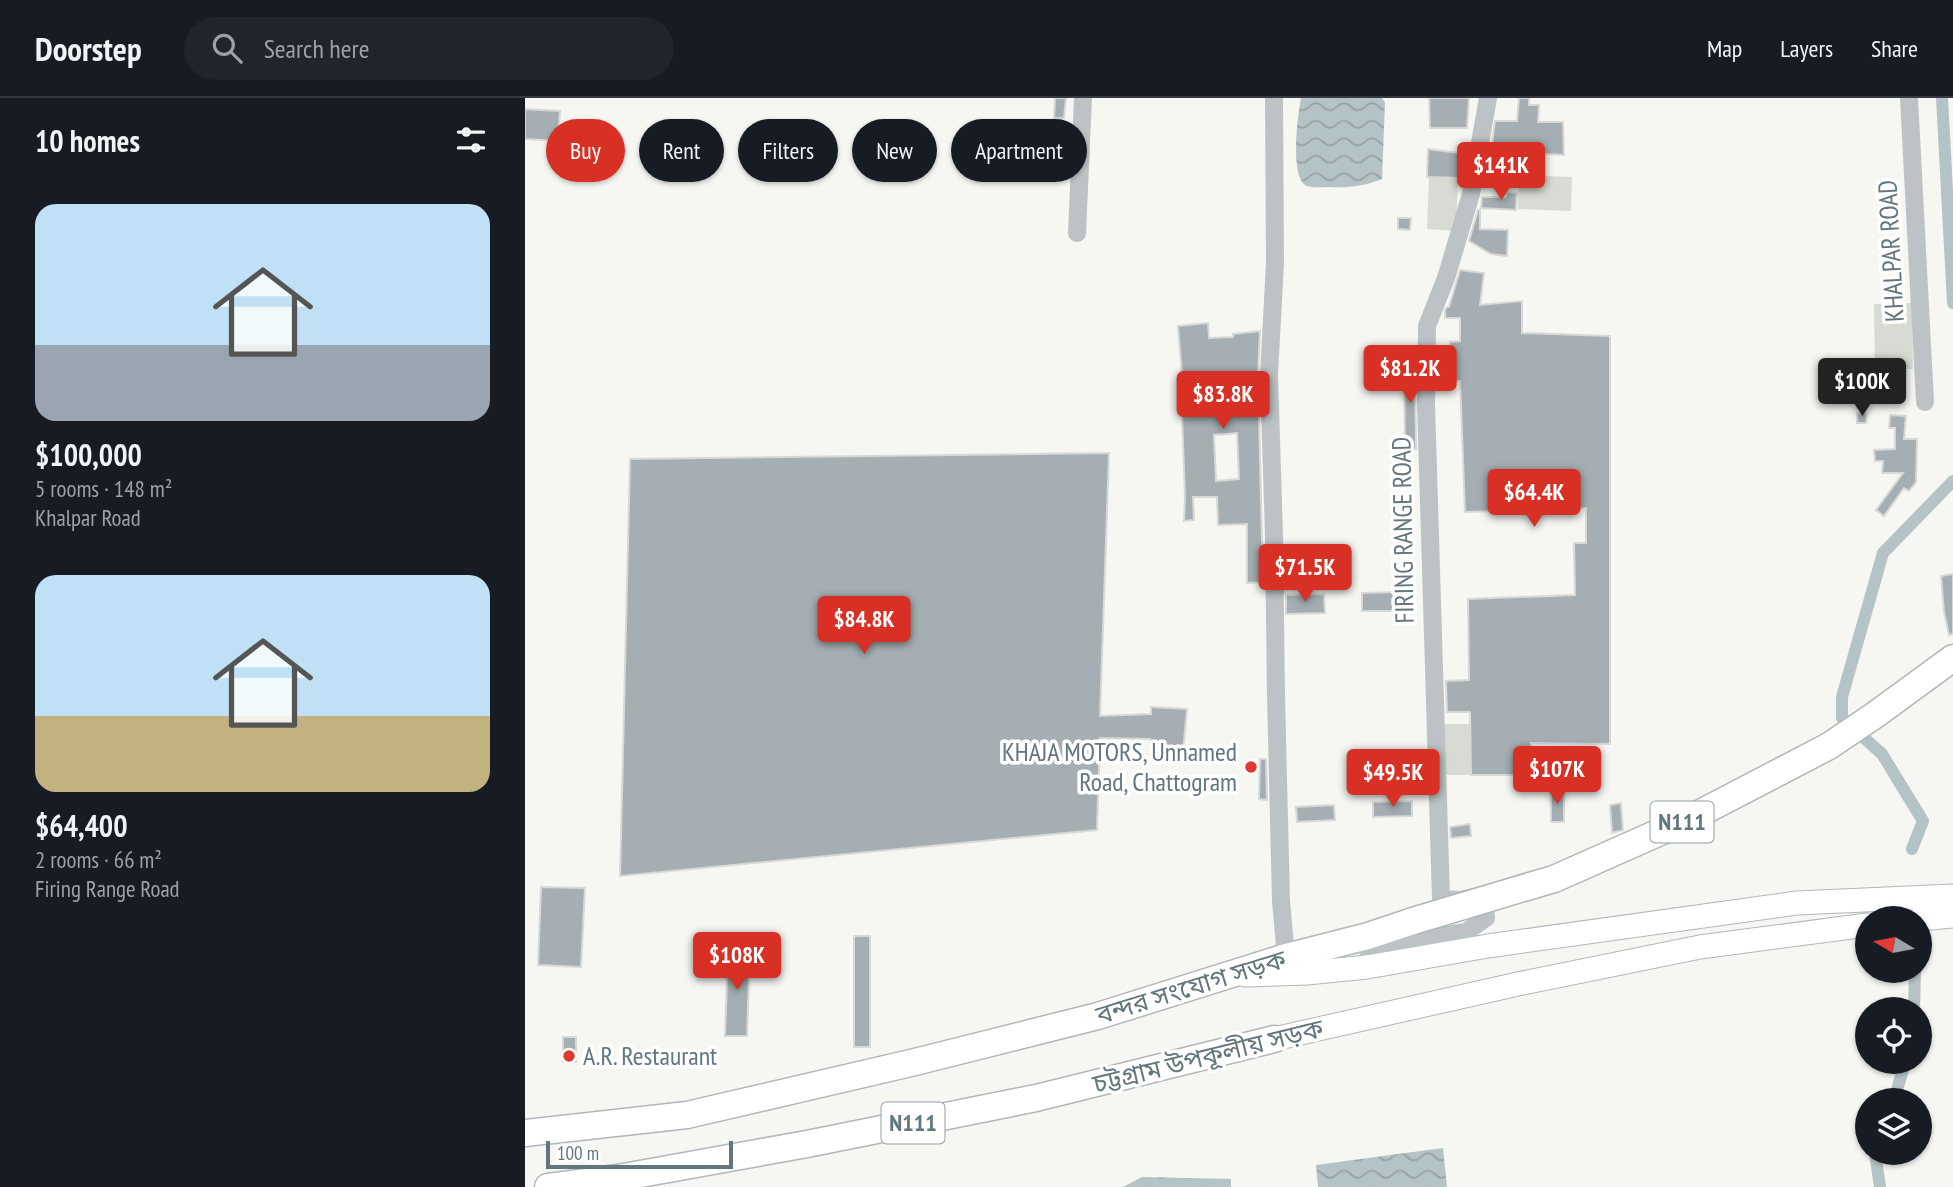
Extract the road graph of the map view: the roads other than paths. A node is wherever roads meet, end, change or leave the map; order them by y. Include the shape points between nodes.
1 (1083, 98) edge
2 (1274, 98) edge
3 (1488, 98) edge
4 (1909, 98) edge
5 (1077, 233) dead end
6 (1925, 402) dead end
7 (1953, 657) edge
8 (1953, 896) edge
9 (1953, 916) edge
10 (1932, 918) edge
11 (1855, 927) edge
12 (1331, 963) junction
13 (1287, 965) junction
14 (1274, 1039) joint
15 (525, 1133) edge
16 (548, 1187) edge

1 - 5 street
2 - 13 street via 1275,263 1269,375 1281,901
3 - 12 street, FIRING RANGE ROAD via 1471,194 1427,326 1426,404 1441,899 1479,896 1486,918 1466,932 1352,949
4 - 6 street, KHALPAR ROAD
7 - 13 highway, বন্দর সংযোগ সড়ক / N111, bridge via 1829,746 1687,820 1554,879 1413,920
8 - 12 main road via 1797,903 1367,967
9 - 10 main road
11 - 14 main road, চট্টগ্রাম উপকূলীয় সড়ক via 1700,947
12 - 13 main road
13 - 15 highway, বন্দর সংযোগ সড়ক / N111 via 1228,975 1098,1016 687,1115
14 - 16 highway, চট্টগ্রাম উপকূলীয় সড়ক / N111 via 1036,1098 807,1144

